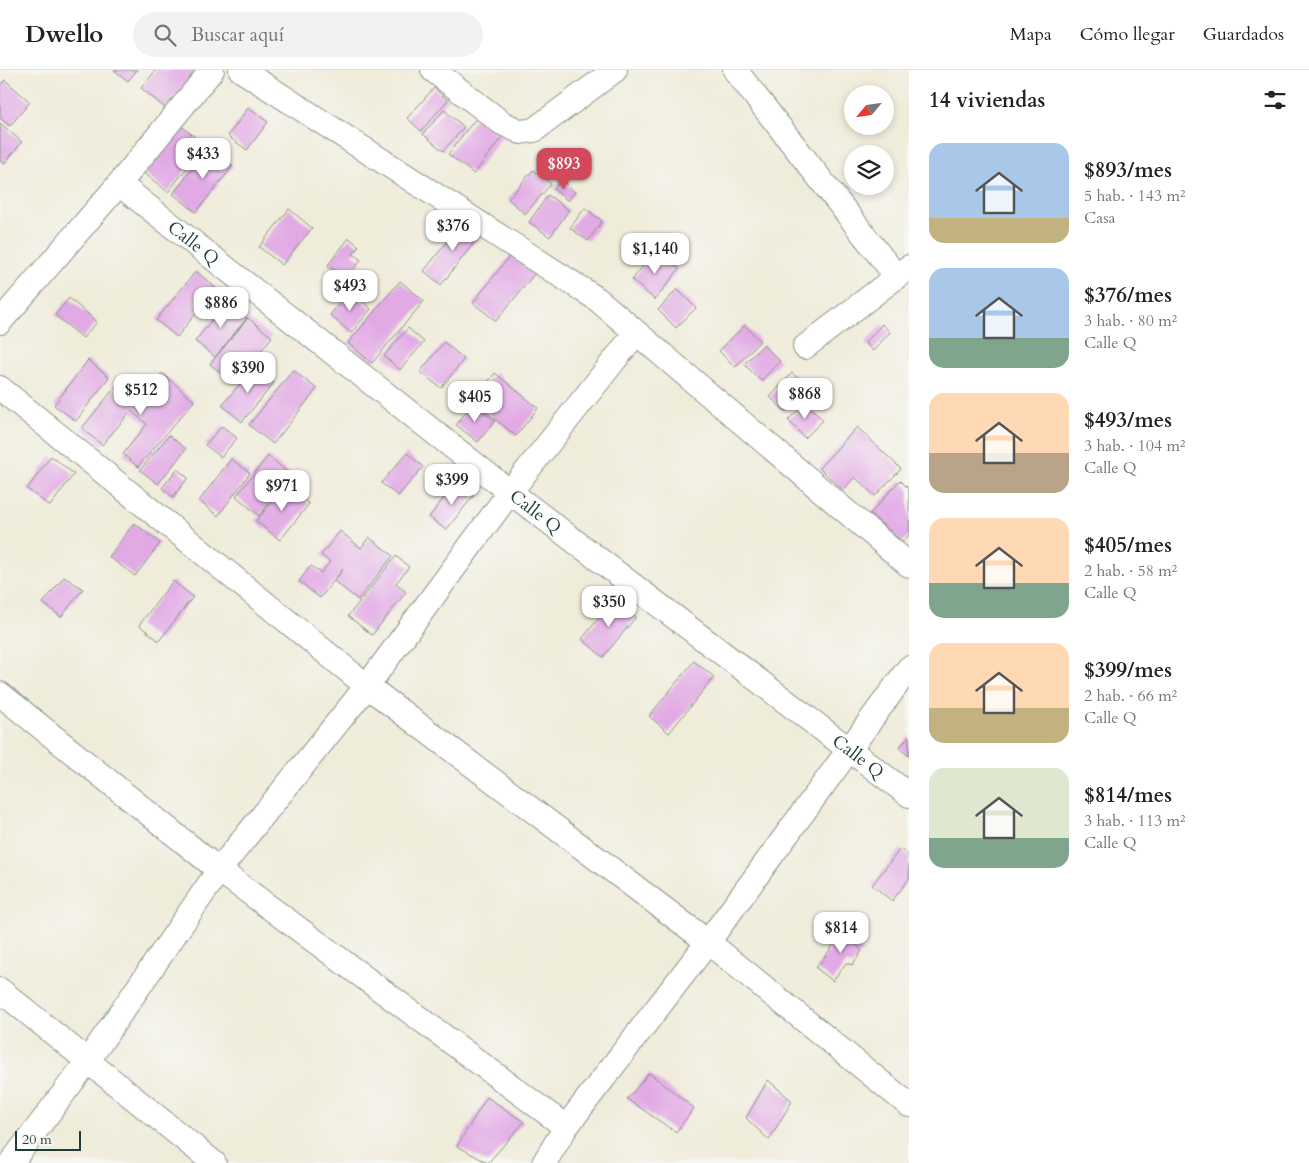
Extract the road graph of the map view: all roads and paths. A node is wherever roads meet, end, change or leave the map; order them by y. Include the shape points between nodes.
1 (212, 70) edge
2 (240, 70) edge
3 (433, 70) edge
4 (615, 70) edge
5 (735, 70) edge
6 (119, 184) junction
7 (903, 272) edge
8 (0, 322) edge
9 (636, 333) junction
10 (804, 347) dead end
11 (0, 388) edge
12 (510, 492) junction
13 (909, 565) edge
14 (909, 668) edge
15 (367, 686) junction
16 (0, 694) edge
17 (850, 750) junction
18 (909, 795) edge
19 (219, 870) junction
20 (708, 942) junction
21 (0, 990) edge
22 (87, 1062) junction
23 (909, 1105) edge
24 (566, 1127) junction
25 (11, 1163) edge
26 (214, 1163) edge
27 (544, 1163) edge

1 - 6 street
2 - 9 street via 597,299
3 - 4 street via 502,123 521,132 534,130
5 - 7 street
6 - 8 street
6 - 12 street, Calle Q
7 - 10 street
9 - 12 street
9 - 13 street
11 - 15 street
12 - 15 street
12 - 17 street, Calle Q
14 - 17 street
15 - 19 street
15 - 20 street
16 - 19 street
17 - 18 street, Calle Q
17 - 20 street
19 - 22 street
19 - 24 street
20 - 23 street
20 - 24 street
21 - 22 street
22 - 25 street
22 - 26 street
24 - 27 street

